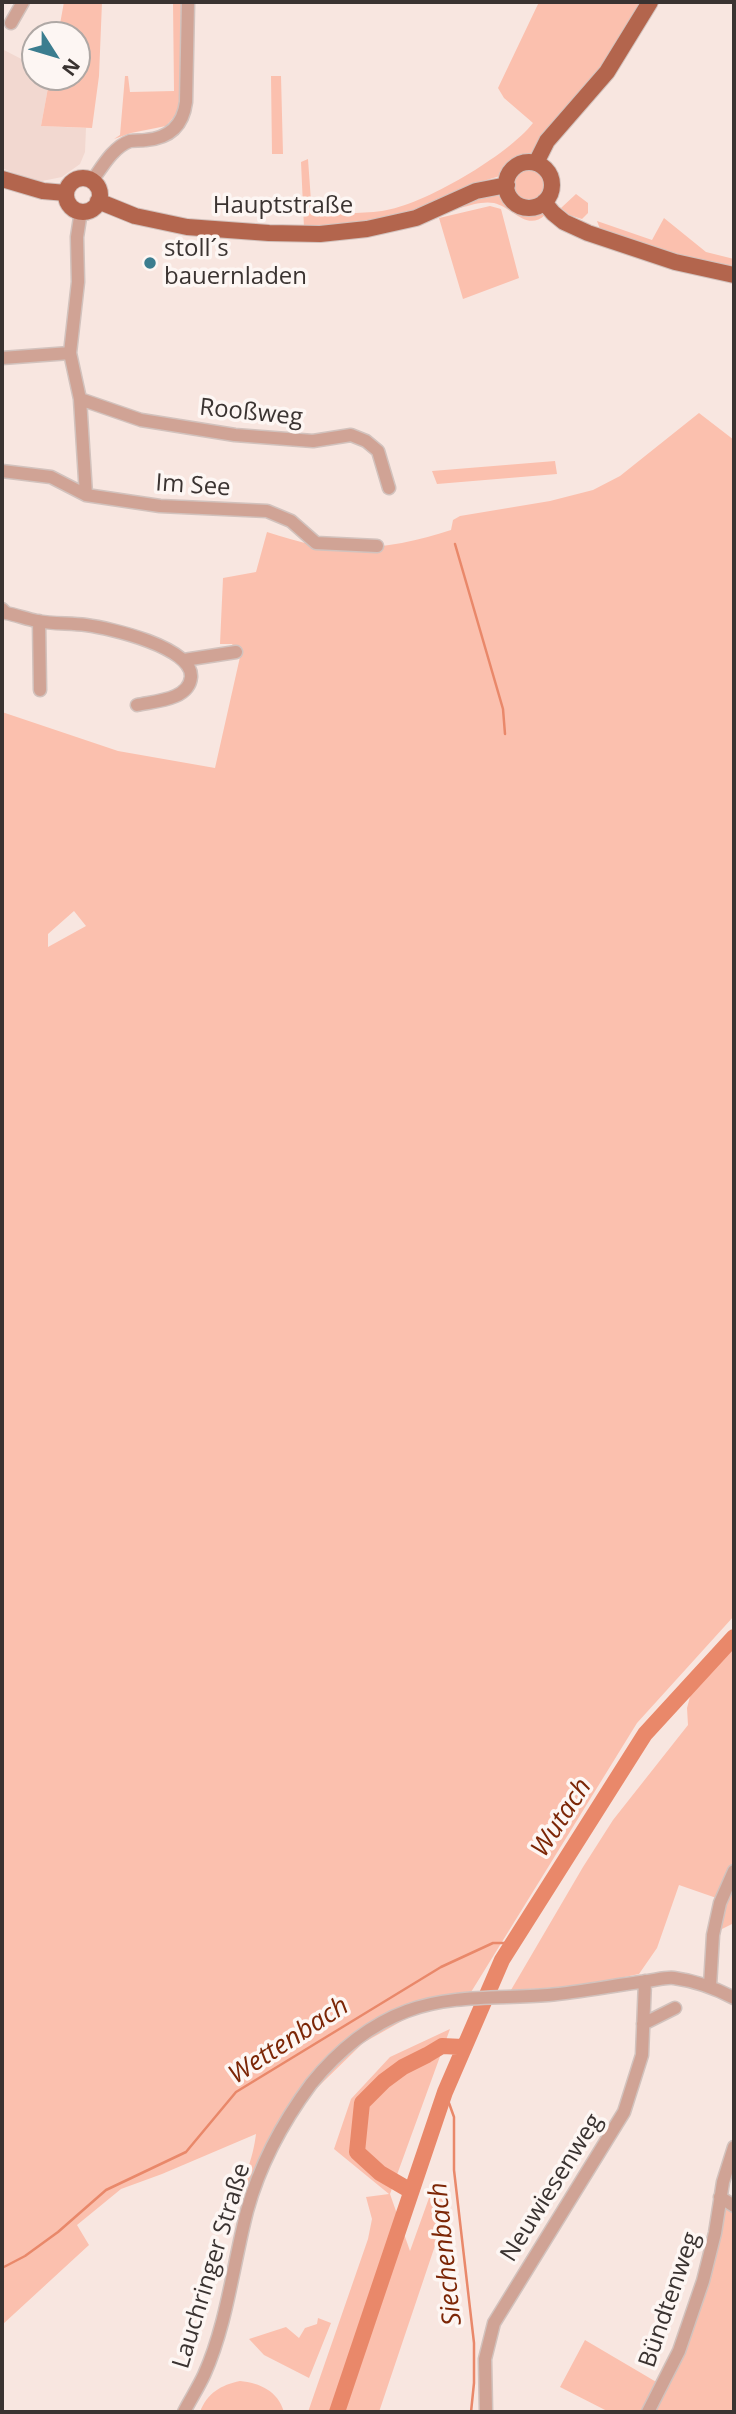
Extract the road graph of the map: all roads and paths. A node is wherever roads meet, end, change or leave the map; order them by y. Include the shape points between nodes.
1 (23, 2) edge
2 (188, 2) edge
3 (650, 2) edge
4 (11, 23) dead end
5 (536, 163) junction
6 (2, 179) edge
7 (92, 181) junction
8 (507, 185) junction
9 (66, 193) junction
10 (98, 201) junction
11 (544, 202) junction
12 (80, 211) junction
13 (734, 275) edge
14 (69, 353) junction
15 (2, 358) edge
16 (80, 399) junction
17 (2, 471) edge
18 (389, 488) dead end
19 (86, 495) junction
20 (377, 546) dead end
21 (2, 609) edge
22 (39, 621) junction
23 (236, 652) dead end
24 (184, 660) junction
25 (40, 690) dead end
26 (137, 705) dead end
27 (734, 1871) edge
28 (645, 1981) junction
29 (710, 1986) junction
30 (734, 1998) edge
31 (675, 2008) dead end
32 (643, 2024) junction
33 (734, 2147) edge
34 (720, 2197) junction
35 (734, 2206) edge
36 (184, 2412) edge
37 (486, 2412) edge
38 (648, 2412) edge

1 - 4 street
2 - 7 street via 184,114 174,131 165,136 130,141 113,153
3 - 5 main road via 607,72 547,141
5 - 8 main road via 515,167
5 - 11 main road via 552,183
6 - 9 main road
7 - 9 main road via 77,179
7 - 10 main road via 99,192
8 - 10 main road, Hauptstraße via 476,191 416,218 320,234 187,227 135,216
8 - 11 main road via 516,204 531,208
9 - 12 main road via 69,204
10 - 12 main road via 91,209
11 - 13 main road via 564,222 588,233 675,262
12 - 14 street
14 - 15 street
14 - 16 street
16 - 18 street, Rooßweg via 141,420 235,435 313,441 351,435 378,451
16 - 19 street
17 - 19 street, Im See via 51,477
19 - 20 street, Im See via 160,506 267,511 291,521 316,543
21 - 22 street
22 - 24 street via 117,632 160,646
22 - 25 street
23 - 24 street
24 - 26 street via 191,674 185,690
27 - 29 street via 713,1935
28 - 29 street via 671,1978
28 - 32 street, Neuwiesenweg
28 - 36 street, Lauchringer Straße via 457,2001 407,2011 363,2034 333,2059 287,2116 268,2153 248,2208 222,2323
29 - 30 street
31 - 32 street
32 - 37 street, Neuwiesenweg via 642,2055 624,2112 494,2323 485,2359
33 - 34 street, Bündtenweg
34 - 35 street
34 - 38 street, Bündtenweg via 703,2281 679,2351

